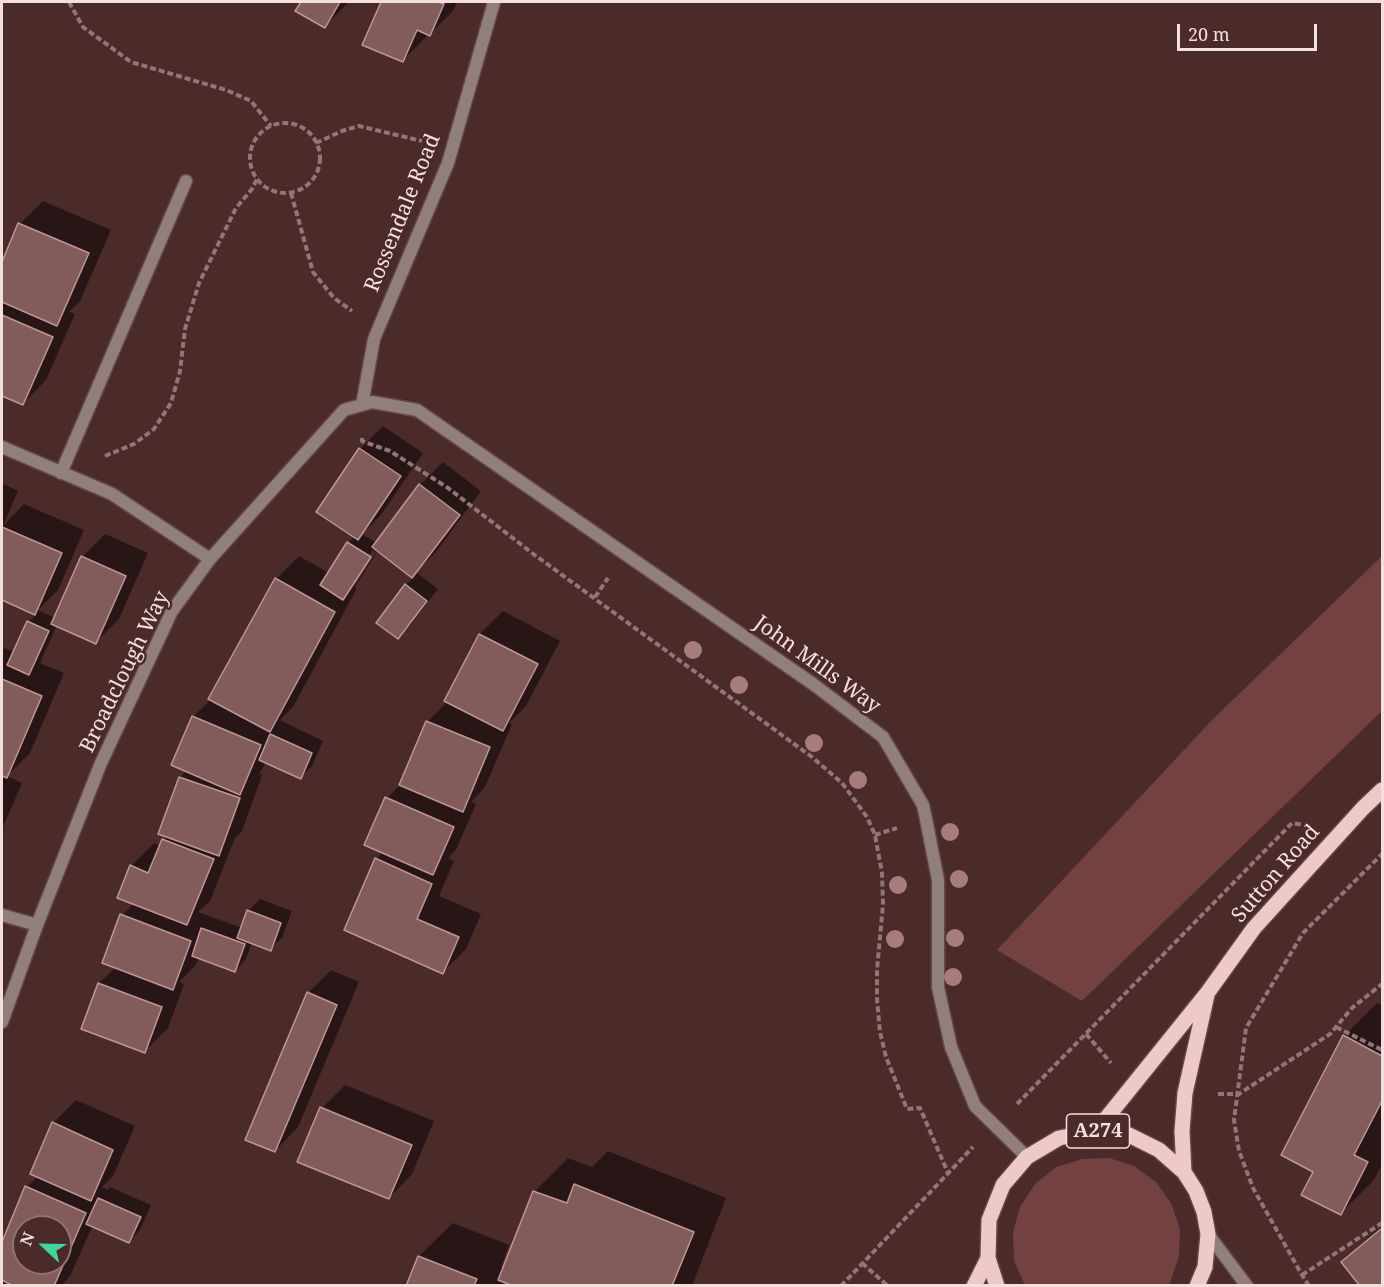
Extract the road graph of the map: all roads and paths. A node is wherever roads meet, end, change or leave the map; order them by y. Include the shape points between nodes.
1 (69, 2) edge
2 (494, 2) edge
3 (271, 126) junction
4 (316, 143) junction
5 (452, 151) junction
6 (257, 179) junction
7 (186, 181) dead end
8 (291, 193) junction
9 (377, 330) junction
10 (367, 404) junction
11 (2, 447) edge
12 (69, 453) junction
13 (61, 472) junction
14 (210, 559) junction
15 (1383, 790) edge
16 (1340, 833) junction
17 (1383, 854) edge
18 (2, 915) edge
19 (37, 925) junction
20 (1383, 984) edge
21 (1208, 992) junction
22 (2, 1022) edge
23 (1336, 1027) junction
24 (1383, 1050) edge
25 (1239, 1094) junction
26 (997, 1129) junction
27 (1096, 1131) junction
28 (1027, 1157) junction
29 (1184, 1172) junction
30 (948, 1173) junction
31 (1383, 1222) edge
32 (1208, 1234) junction
33 (988, 1258) junction
34 (862, 1263) junction
35 (1302, 1275) junction
36 (841, 1286) edge
37 (888, 1286) edge
38 (974, 1286) edge
39 (997, 1286) edge
40 (1197, 1286) edge
41 (1247, 1286) edge
42 (1310, 1286) edge

1 - 3 path via 83,27 131,62 251,101
2 - 5 street, Rossendale Road
3 - 4 path via 294,124 306,130
3 - 6 path via 254,141 251,151 250,163
4 - 5 path via 359,126
4 - 8 path via 318,172 306,186
5 - 9 street, Rossendale Road
6 - 8 path via 269,189
6 - 12 path via 236,208 199,283 185,329 171,403 154,429 109,456
7 - 12 street
8 - 9 path via 313,272 334,298
9 - 10 street, Rossendale Road
10 - 14 street, Broadclough Way via 344,410
10 - 26 street, John Mills Way via 417,410 813,684 883,737 923,805 938,880 938,987 951,1047 975,1106
10 - 30 path via 362,441 390,451 448,488 812,757 856,800 875,835 882,873 877,999 886,1057 908,1109 920,1108
11 - 13 street
12 - 13 street
13 - 14 street via 112,494
14 - 19 street, Broadclough Way via 172,612 101,763
15 - 16 main road, Sutton Road / A274
16 - 21 main road, Sutton Road / A274 via 1254,928
16 - 26 path via 1292,823
17 - 25 path via 1303,933 1246,1028
18 - 19 street
19 - 22 street, Broadclough Way
20 - 23 path via 1352,1008
21 - 27 main road, Sutton Road / A274
21 - 29 main road, Sutton Road / A274 via 1185,1093
23 - 24 path
23 - 25 path
25 - 35 path via 1234,1120 1239,1151 1253,1188
26 - 28 street, John Mills Way
26 - 30 path
27 - 28 main road, Sutton Road / A274 via 1059,1138
27 - 29 main road, Sutton Road / A274 via 1129,1135 1159,1150
28 - 33 main road, Sutton Road / A274 via 999,1194 989,1220
29 - 32 main road, Sutton Road / A274 via 1196,1191
30 - 34 path
31 - 35 path
32 - 40 main road, Sutton Road / A274 via 1205,1267
32 - 41 street
33 - 38 main road, Sutton Road / A274
33 - 39 main road, Sutton Road / A274
34 - 36 path
34 - 37 path
35 - 42 path

